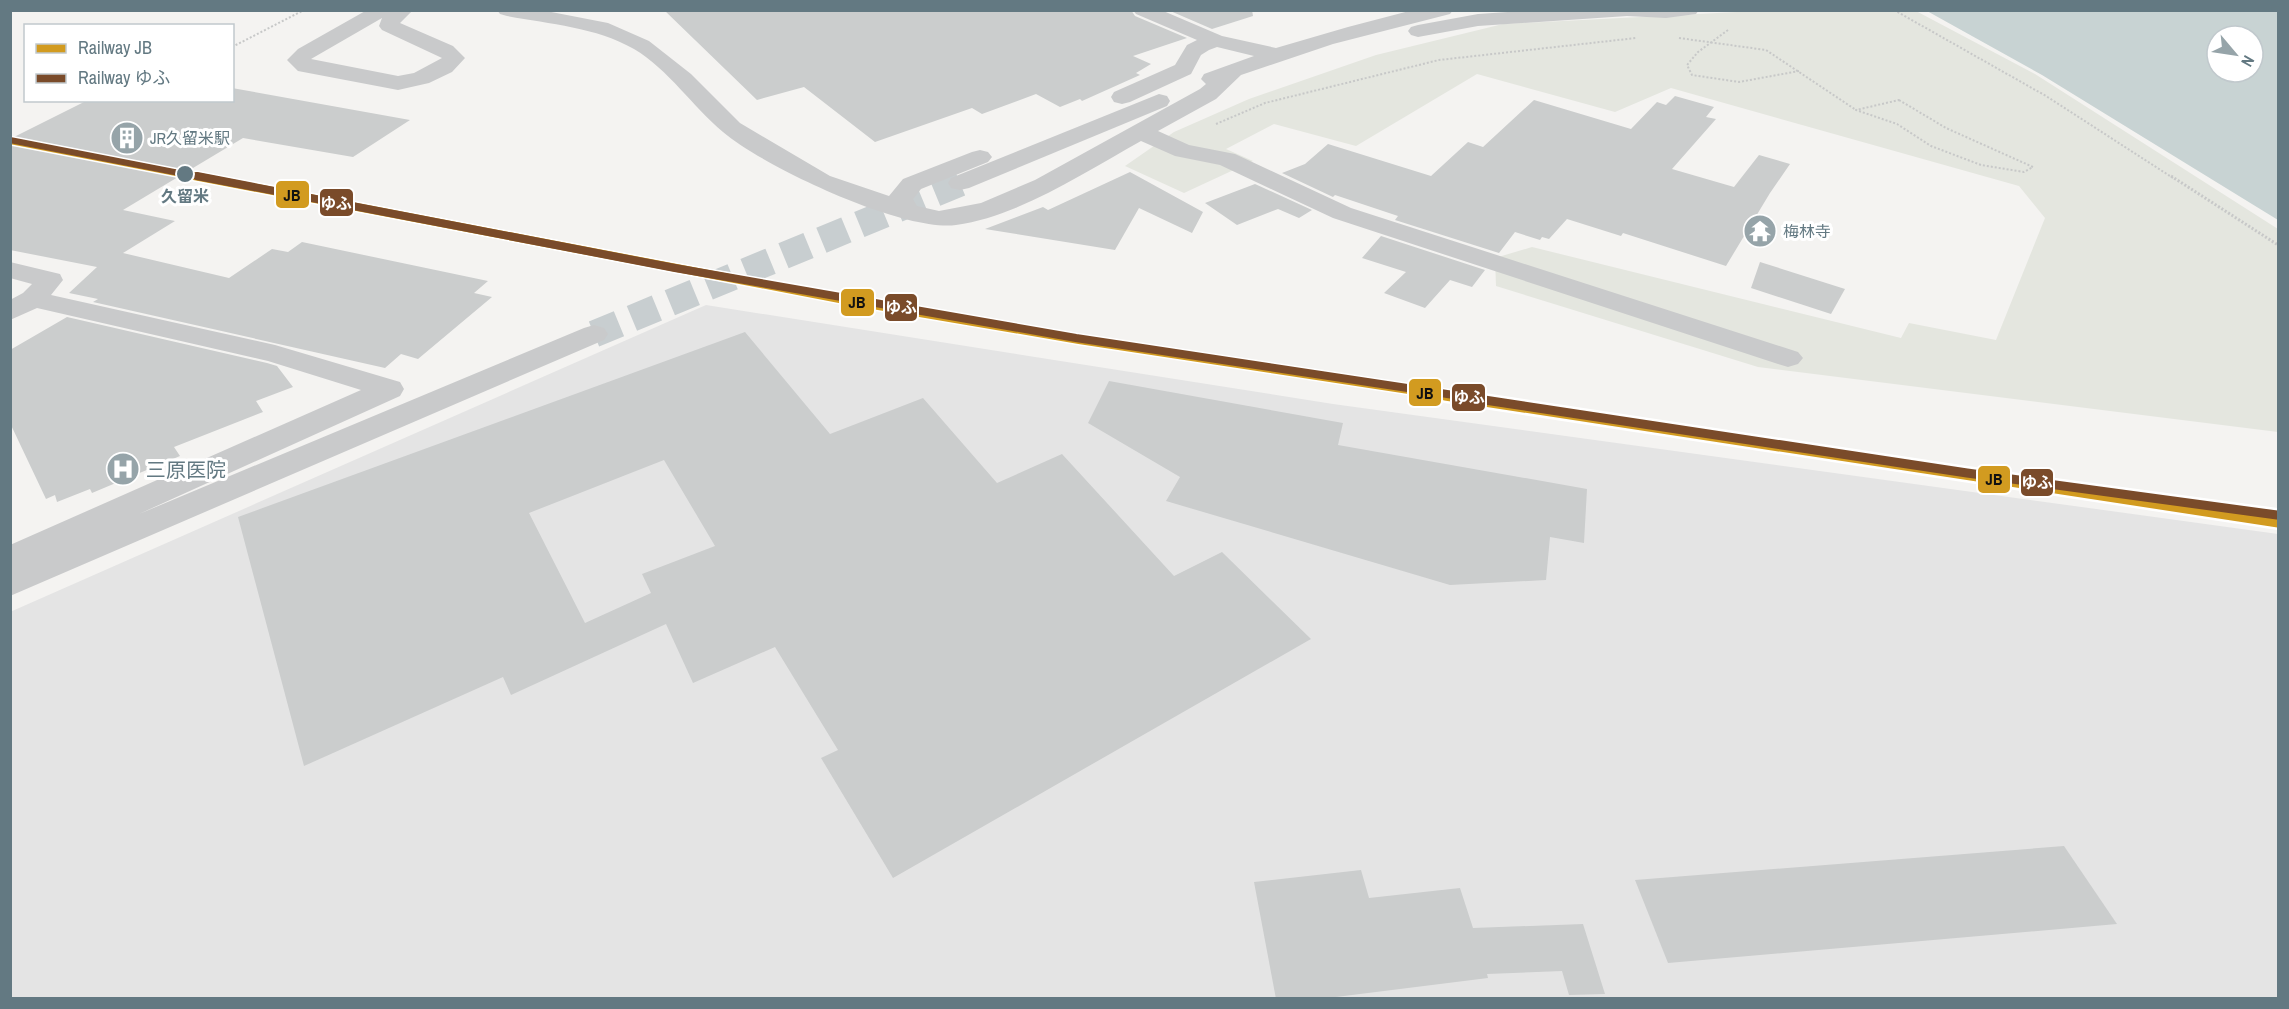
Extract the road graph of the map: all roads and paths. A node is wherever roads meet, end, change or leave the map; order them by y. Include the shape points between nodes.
1 (304, 10) edge
2 (382, 10) edge
3 (403, 10) edge
4 (507, 10) edge
5 (1143, 10) edge
6 (1387, 10) edge
7 (1443, 10) edge
8 (1689, 10) edge
9 (1894, 10) edge
10 (1623, 11) edge
11 (1728, 30) dead end
12 (1674, 37) dead end
13 (1642, 38) dead end
14 (1216, 41) junction
15 (1713, 43) junction
16 (234, 46) edge
17 (1275, 55) junction
18 (1233, 71) junction
19 (1799, 71) junction
20 (1856, 110) junction
21 (1140, 132) junction
22 (1168, 145) junction
23 (769, 151) junction
24 (956, 176) junction
25 (907, 211) junction
26 (2278, 245) edge
27 (10, 270) edge
28 (22, 306) edge
29 (594, 334) tunnel mouth
30 (1788, 357) dead end
31 (10, 559) edge
32 (10, 583) edge

1 - 16 path
2 - 3 street via 298,60 306,66 398,83 444,68 454,58 446,50 389,26 392,17
4 - 23 street via 616,23 683,79 732,128
5 - 14 street
6 - 17 street via 1303,34
7 - 17 street
8 - 10 street
9 - 26 path via 2046,96
10 - 17 street via 1478,20 1375,40 1327,57
11 - 15 path
12 - 15 path
13 - 22 path via 1439,60 1265,103
14 - 17 street
14 - 24 street via 1198,46 1189,54 1183,69 1172,75
15 - 19 path via 1767,50
15 - 19 path via 1687,65 1692,75 1739,82
17 - 18 street
18 - 21 street via 1208,94
18 - 24 street
19 - 20 path
20 - 20 path via 1897,124 1931,146 1981,165 2024,172 2033,167 1946,128 1899,100
21 - 22 street
21 - 25 street via 1012,199 958,217 939,219
22 - 30 street via 1227,159 1342,213 1432,244
23 - 24 street via 843,177 879,182
23 - 25 street via 821,181
24 - 25 street via 912,184 900,198
27 - 28 street via 50,280
28 - 31 street via 275,354 389,389
29 - 32 street

